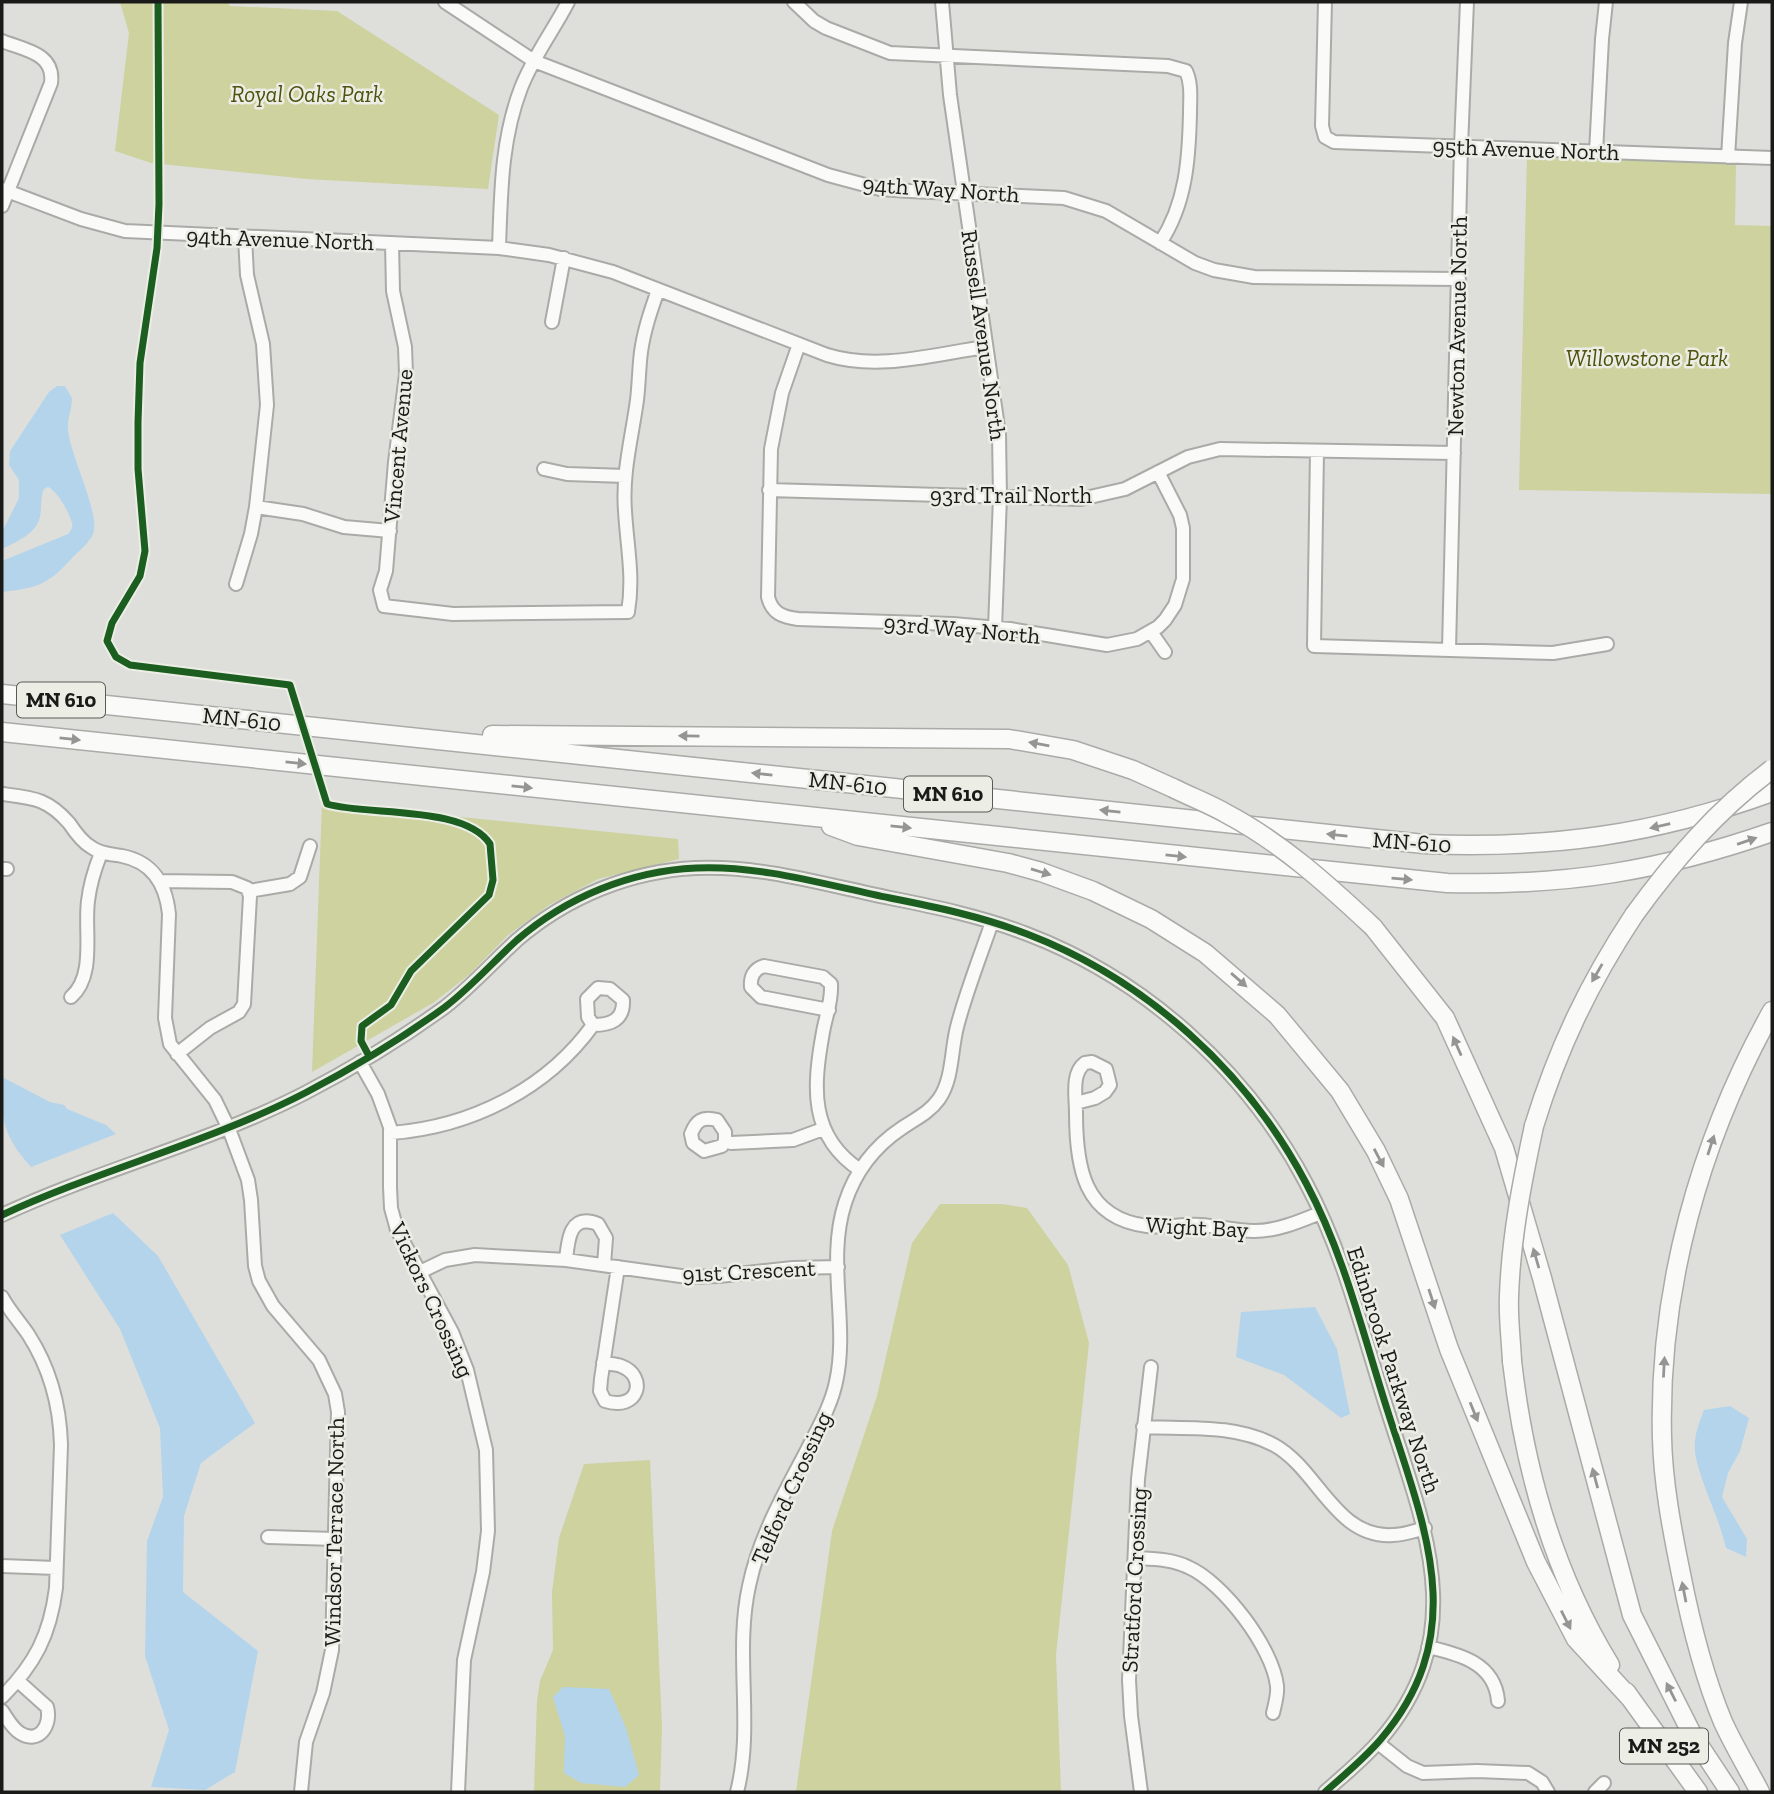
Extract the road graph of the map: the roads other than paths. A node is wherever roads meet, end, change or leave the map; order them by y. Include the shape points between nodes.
1 (445, 2) edge
2 (568, 2) edge
3 (794, 2) edge
4 (942, 2) edge
5 (1325, 2) edge
6 (1467, 2) edge
7 (1606, 2) edge
8 (1741, 2) edge
9 (2, 41) edge
10 (945, 55) junction
11 (534, 61) junction
12 (1461, 146) junction
13 (1596, 152) junction
14 (1728, 157) junction
15 (1772, 159) edge
16 (5, 190) edge
17 (964, 193) junction
18 (2, 206) edge
19 (245, 237) junction
20 (392, 243) junction
21 (1160, 243) junction
22 (499, 248) junction
23 (564, 258) junction
24 (1459, 279) junction
25 (658, 290) junction
26 (552, 322) dead end
27 (799, 344) junction
28 (986, 347) junction
29 (1317, 451) junction
30 (1454, 453) junction
31 (544, 469) dead end
32 (1158, 472) junction
33 (625, 476) junction
34 (769, 490) junction
35 (1000, 497) junction
36 (256, 508) junction
37 (390, 531) junction
38 (236, 583) dead end
39 (995, 628) junction
40 (1150, 632) junction
41 (1607, 644) dead end
42 (1449, 650) junction
43 (1165, 652) dead end
44 (2, 694) edge
45 (120, 706) junction
46 (2, 732) edge
47 (1772, 769) edge
48 (1772, 792) edge
49 (2, 794) edge
50 (808, 818) junction
51 (1772, 832) edge
52 (310, 846) dead end
53 (101, 853) junction
54 (160, 881) junction
55 (249, 891) junction
56 (992, 922) junction
57 (71, 997) dead end
58 (829, 1010) junction
59 (1772, 1011) edge
60 (593, 1025) dead end
61 (177, 1054) junction
62 (360, 1062) junction
63 (1076, 1103) dead end
64 (229, 1129) junction
65 (823, 1129) junction
66 (391, 1133) junction
67 (726, 1141) dead end
68 (860, 1170) junction
69 (1320, 1213) junction
70 (2, 1215) edge
71 (566, 1260) junction
72 (611, 1266) junction
73 (838, 1267) junction
74 (420, 1272) junction
75 (2, 1297) edge
76 (603, 1363) dead end
77 (1151, 1367) dead end
78 (1143, 1427) junction
79 (1424, 1528) junction
80 (268, 1537) dead end
81 (335, 1539) junction
82 (1135, 1558) junction
83 (2, 1566) edge
84 (56, 1568) junction
85 (1428, 1647) junction
86 (18, 1681) junction
87 (2, 1698) edge
88 (1631, 1699) junction
89 (1498, 1701) dead end
90 (2, 1711) edge
91 (1273, 1713) dead end
92 (1378, 1743) junction
93 (302, 1792) edge
94 (458, 1792) edge
95 (737, 1792) edge
96 (1141, 1792) edge
97 (1325, 1792) edge
98 (1548, 1792) edge
99 (1698, 1792) edge
100 (1730, 1792) edge
101 (1760, 1792) edge

1 - 11 street, 94th Way North
2 - 11 street
3 - 10 street via 814,21 872,47 890,53
4 - 10 street, Russell Avenue North
5 - 12 street, 95th Avenue North via 1325,137 1334,142
6 - 12 street, Newton Avenue North
7 - 13 street
8 - 14 street
9 - 16 street via 46,59 52,75
10 - 17 street, Russell Avenue North
10 - 21 street via 1168,66 1186,71 1190,90 1187,169 1176,212
11 - 17 street, 94th Way North via 852,183
11 - 22 street via 505,144
12 - 13 street, 95th Avenue North
12 - 24 street, Newton Avenue North
13 - 14 street, 95th Avenue North
14 - 15 street, 95th Avenue North
16 - 18 street
16 - 19 street, 94th Avenue North via 125,231
17 - 21 street, 94th Way North via 1044,196 1086,203
17 - 28 street, Russell Avenue North
19 - 20 street, 94th Avenue North
19 - 36 street via 247,275 267,374
20 - 22 street, 94th Avenue North
20 - 37 street, Vincent Avenue via 393,291 406,374
21 - 24 street, 94th Way North via 1195,263 1234,275
22 - 23 street, 94th Avenue North
23 - 25 street, 94th Avenue North
23 - 26 street
24 - 30 street, Newton Avenue North
25 - 27 street, 94th Avenue North
25 - 33 street via 641,353
27 - 28 street, 94th Avenue North via 842,359 873,363
27 - 34 street via 775,420
28 - 35 street, Russell Avenue North via 999,435
29 - 30 street, 93rd Trail North
29 - 32 street, 93rd Trail North via 1220,449 1188,457
29 - 42 street via 1314,646
30 - 42 street, Newton Avenue North
31 - 33 street
32 - 35 street, 93rd Trail North via 1125,489 1081,499
32 - 40 street via 1180,515 1183,579 1175,605
33 - 37 street, Vincent Avenue via 632,564 628,612 453,614 384,606 380,590
34 - 35 street, 93rd Trail North
34 - 39 street, 93rd Way North via 767,588 773,610 782,616
35 - 39 street, Russell Avenue North
36 - 37 street via 303,514 344,527
36 - 38 street
39 - 40 street, 93rd Way North via 1107,645
40 - 43 street
41 - 42 street via 1553,653
44 - 45 highway, MN-610 / MN 610
48 -> 45 highway, MN-610 / MN 610 via 1694,818 1600,838 1507,846 1424,844
100 -> 45 highway, bridge via 1693,1736 1632,1615 1504,1148 1445,1018 1373,927 1272,842 1228,814 1133,770 1073,750 1009,739 487,735
46 -> 50 highway, MN-610 / MN 610
47 -> 88 highway, bridge via 1676,858 1607,956 1574,1017 1547,1084 1520,1191 1509,1298 1511,1361 1526,1456 1557,1558 1578,1607
49 - 53 street via 51,805
50 -> 51 highway, MN-610 / MN 610 via 1460,884 1549,882 1634,871
50 -> 88 highway via 858,836 1009,863 1124,904 1205,953 1277,1015 1340,1091 1386,1170 1448,1349 1536,1562 1576,1639
52 - 55 street via 300,877 290,884
53 - 54 street via 141,863
53 - 57 street via 88,903 86,970
54 - 55 street via 232,883
54 - 61 street via 169,915 165,1018
55 - 61 street via 244,1004
56 - 62 street, Edinbrook Parkway North via 748,870 691,868 634,877 593,892 543,920 442,1009
56 - 68 street, Telford Crossing via 957,1025 944,1090 927,1112 878,1147
56 - 69 street, Edinbrook Parkway North via 1054,945 1101,970 1195,1039 1270,1125
58 - 58 street via 761,997 751,987 752,975 764,966 823,977 831,984
58 - 65 street via 818,1078
101 -> 59 highway via 1723,1723 1693,1636 1673,1536 1662,1439 1664,1362 1685,1229 1714,1135
60 - 66 street via 543,1076 492,1108 434,1128
61 - 64 street, Windsor Terrace North via 215,1100
62 - 64 street, Edinbrook Parkway North
62 - 66 street, Vickors Crossing via 379,1094
63 - 69 street, Wight Bay via 1078,1164 1098,1201 1118,1217 1151,1227 1209,1225 1252,1231 1276,1229
64 - 70 street, Edinbrook Parkway North via 80,1181
64 - 81 street, Windsor Terrace North via 248,1180 259,1281 273,1306 319,1360 335,1394 339,1430
65 - 67 street via 793,1140
65 - 68 street via 841,1155
66 - 74 street, Vickors Crossing via 391,1208 397,1230
68 - 73 street, Telford Crossing via 842,1213
69 - 79 street, Edinbrook Parkway North via 1348,1285
71 - 72 street, 91st Crescent
71 - 72 street via 570,1233 580,1222 590,1221 598,1224 606,1238
71 - 74 street, 91st Crescent via 475,1255 445,1260
72 - 73 street, 91st Crescent via 688,1277
72 - 76 street
73 - 95 street, Telford Crossing via 836,1382 829,1406 765,1535 748,1589
74 - 94 street, Vickors Crossing via 467,1370 486,1450 488,1531 464,1660
75 - 84 street via 39,1353 56,1397 61,1445
77 - 78 street, Stratford Crossing
78 - 79 street via 1231,1431 1260,1439 1288,1455 1354,1526 1380,1535
78 - 82 street, Stratford Crossing
79 - 85 street, Edinbrook Parkway North via 1434,1588
80 - 81 street
81 - 93 street, Windsor Terrace North via 331,1650 323,1693 306,1742
82 - 91 street via 1187,1566 1224,1596 1252,1629 1269,1660 1277,1686
82 - 96 street, Stratford Crossing via 1129,1695
83 - 84 street
84 - 86 street via 46,1634
85 - 89 street via 1477,1663 1494,1685
85 - 92 street, Edinbrook Parkway North via 1403,1708
86 - 87 street
86 - 90 street via 47,1707 49,1722 40,1734 24,1735
88 - 99 highway, MN 252
92 - 97 street, Edinbrook Parkway North
92 - 98 street via 1423,1773 1528,1773

